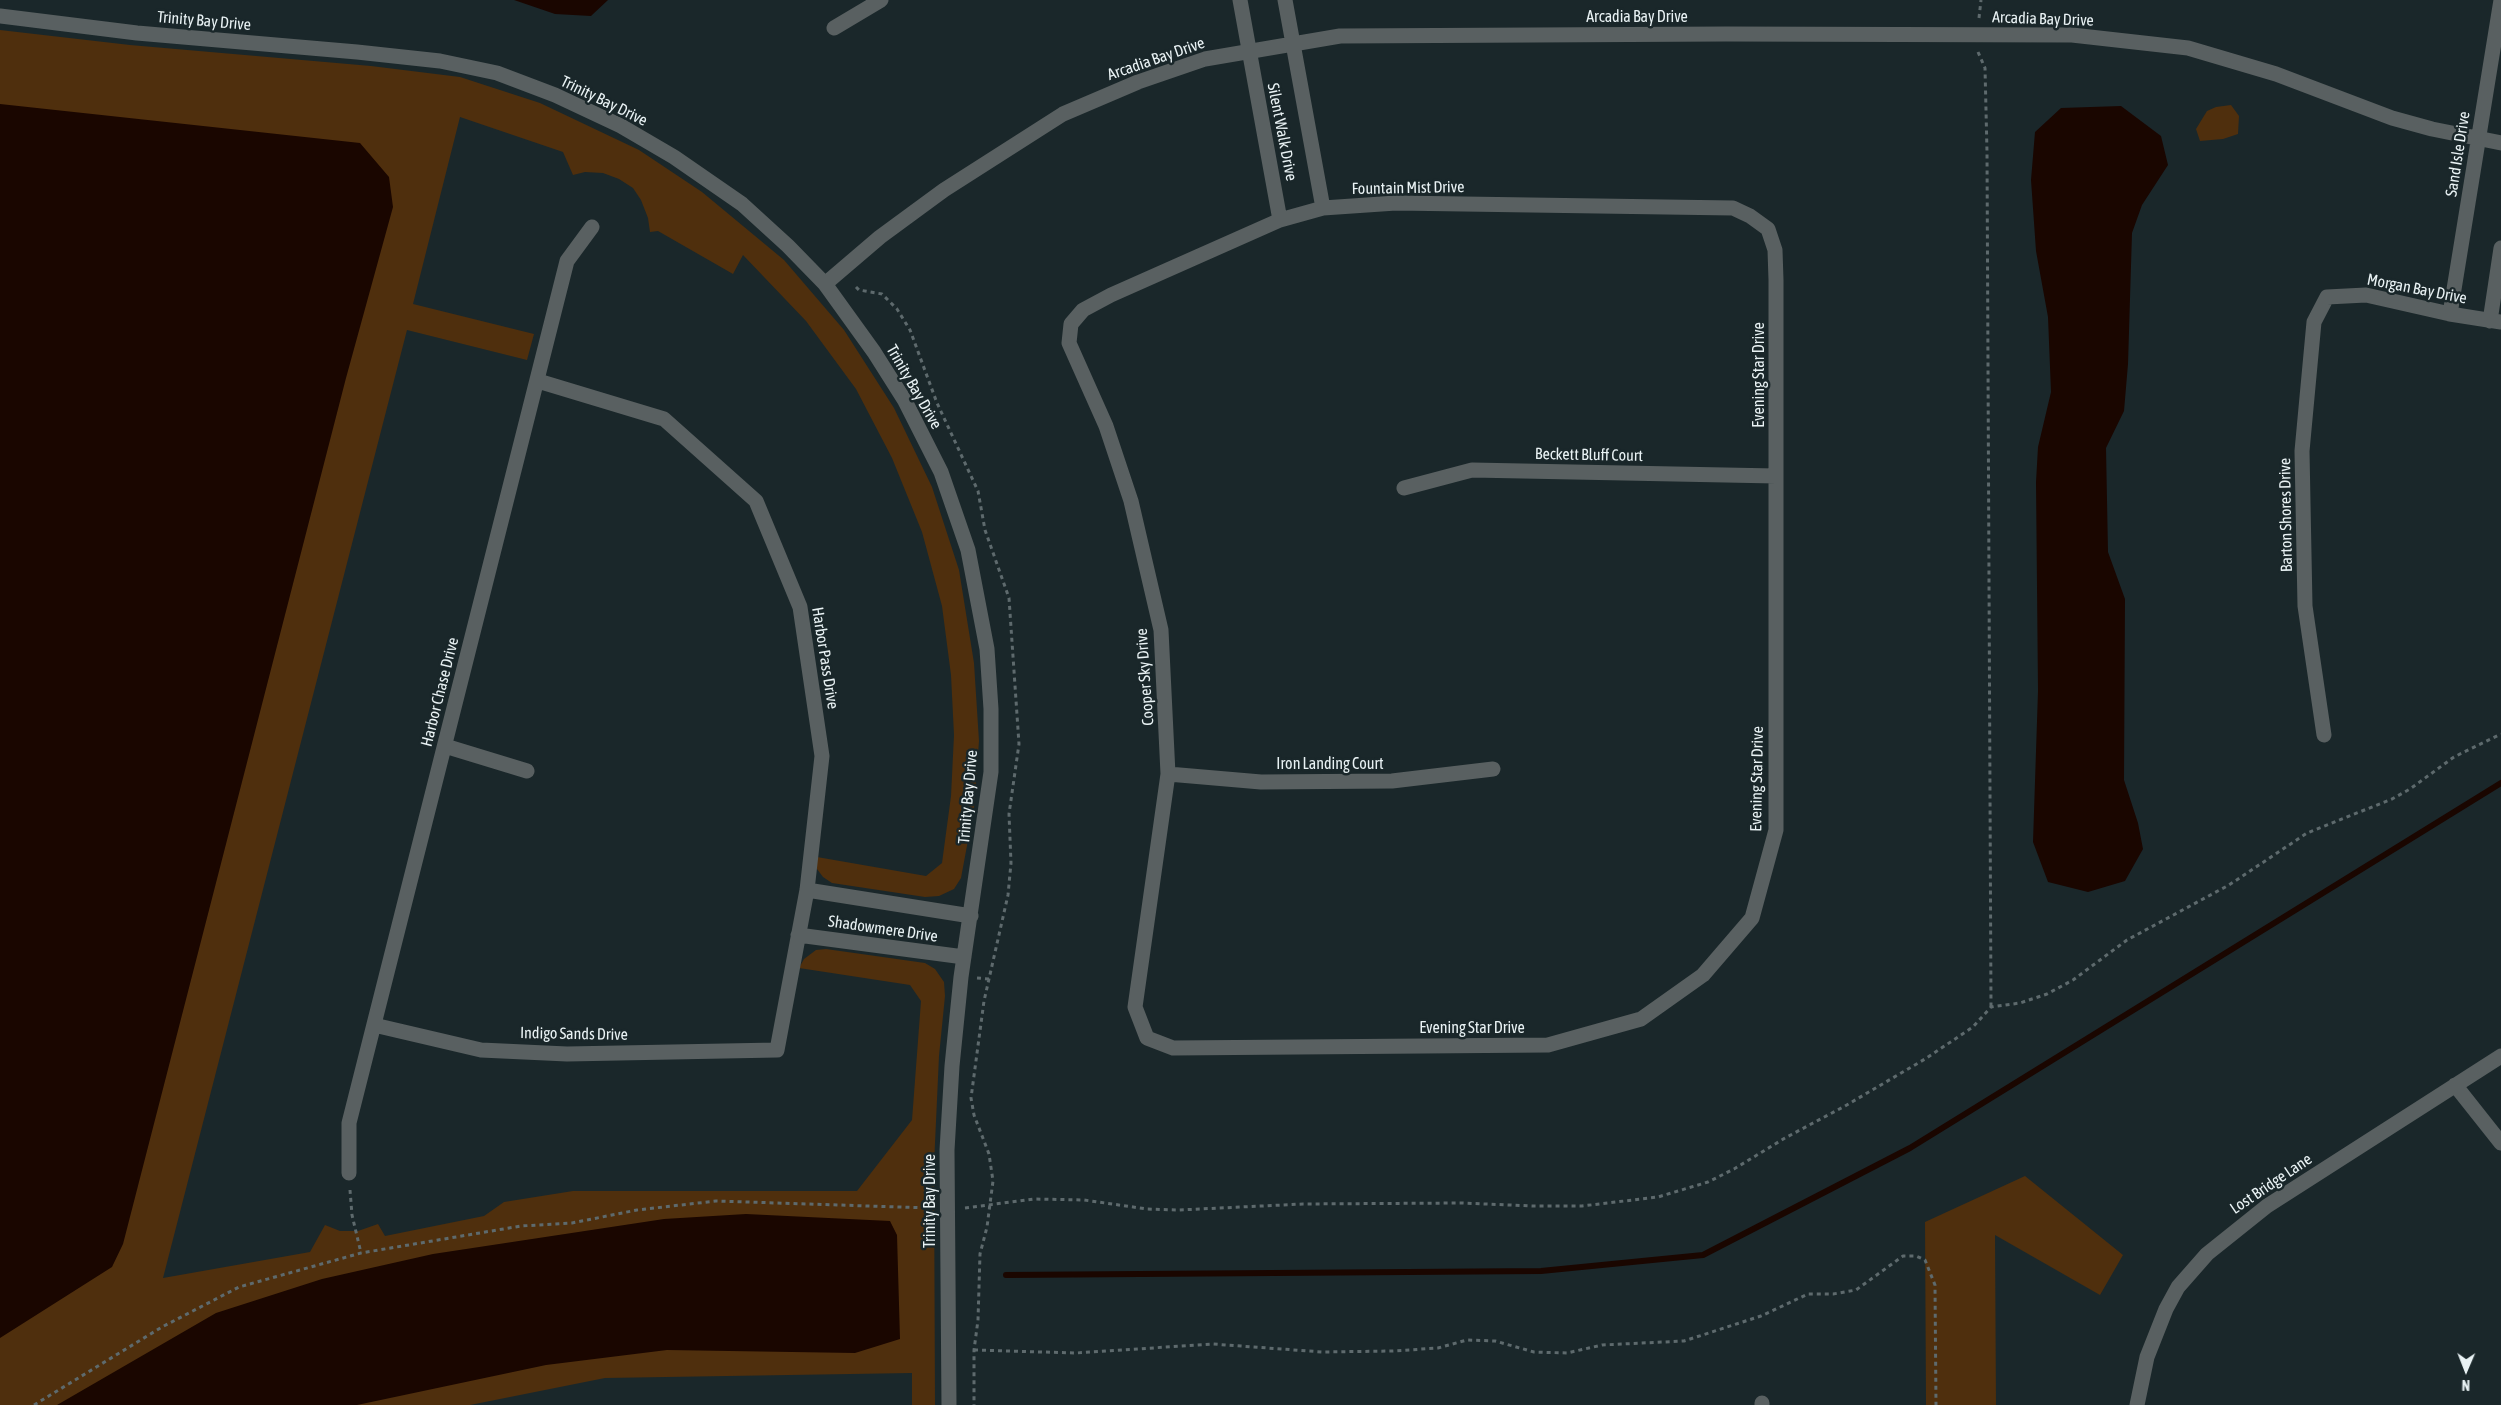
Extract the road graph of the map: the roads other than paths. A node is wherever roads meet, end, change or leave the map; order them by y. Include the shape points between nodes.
1 (881, 0) edge
2 (1240, 0) edge
3 (1285, 0) edge
4 (2501, 0) edge
5 (0, 16) edge
6 (834, 28) dead end
7 (1292, 44) junction
8 (1249, 51) junction
9 (2478, 139) junction
10 (2501, 143) edge
11 (1323, 208) junction
12 (1280, 220) junction
13 (592, 227) dead end
14 (1768, 229) joint
15 (2501, 248) edge
16 (825, 284) junction
17 (2327, 297) joint
18 (2450, 314) junction
19 (2496, 321) edge
20 (1070, 324) joint
21 (538, 381) junction
22 (1776, 476) junction
23 (1404, 488) dead end
24 (2324, 735) dead end
25 (445, 746) junction
26 (1493, 769) dead end
27 (527, 771) dead end
28 (1168, 774) junction
29 (806, 890) junction
30 (971, 916) junction
31 (798, 935) junction
32 (964, 958) junction
33 (374, 1025) junction
34 (1147, 1038) joint
35 (776, 1050) joint
36 (2501, 1056) edge
37 (2455, 1085) junction
38 (2501, 1142) edge
39 (349, 1174) road end
40 (949, 1405) edge
41 (2137, 1405) edge

1 - 6 street
2 - 8 street, Silent Walk Drive
3 - 7 street, Silent Walk Drive
4 - 9 street, Sand Isle Drive
5 - 16 street, Trinity Bay Drive via 136,33 440,61 497,73 555,95 621,126 674,157 742,204
7 - 8 street, Arcadia Bay Drive
7 - 9 street, Arcadia Bay Drive via 1340,36 2072,35 2188,48 2276,74 2392,118
7 - 11 street, Silent Walk Drive
8 - 12 street, Silent Walk Drive
8 - 16 street, Arcadia Bay Drive via 1205,59 1138,82 1063,114 944,190 880,237
9 - 10 street, Arcadia Bay Drive
9 - 18 street, Sand Isle Drive
11 - 12 street, Fountain Mist Drive
11 - 14 street, Fountain Mist Drive via 1396,203 1733,208
12 - 20 street, Fountain Mist Drive via 1111,295 1083,310
13 - 21 street, Harbor Chase Drive via 567,261
14 - 22 street, Evening Star Drive via 1775,250 1776,280
15 - 19 street
16 - 30 street, Trinity Bay Drive via 905,401 941,472 968,550 986,649 991,709 991,772
17 - 18 street, Morgan Bay Drive via 2366,295
17 - 24 street, Barton Shores Drive via 2314,322 2302,451 2306,606
18 - 19 street, Morgan Bay Drive
20 - 28 street, Cooper Sky Drive via 1069,343 1106,426 1131,501 1161,630
21 - 25 street, Harbor Chase Drive
21 - 29 street, Harbor Pass Drive via 664,419 756,501 800,607 822,756
22 - 23 street, Beckett Bluff Court via 1472,470
22 - 34 street, Evening Star Drive via 1776,830 1752,918 1703,976 1641,1019 1548,1045 1173,1048
25 - 27 street
25 - 33 street, Harbor Chase Drive
26 - 28 street, Iron Landing Court via 1392,781 1261,782
28 - 34 street, Cooper Sky Drive via 1135,1007
29 - 30 street, Shadowmere Drive
29 - 31 street, Harbor Pass Drive
30 - 32 street, Trinity Bay Drive
31 - 32 street, Shadowmere Drive
31 - 35 street, Harbor Pass Drive
32 - 40 street, Trinity Bay Drive via 947,1150
33 - 35 street, Indigo Sands Drive via 481,1050 567,1054
33 - 39 street, Harbor Chase Drive via 349,1122
36 - 37 street, Lost Bridge Lane
37 - 38 street
37 - 41 street, Lost Bridge Lane via 2266,1206 2207,1254 2178,1288 2166,1310 2147,1357

